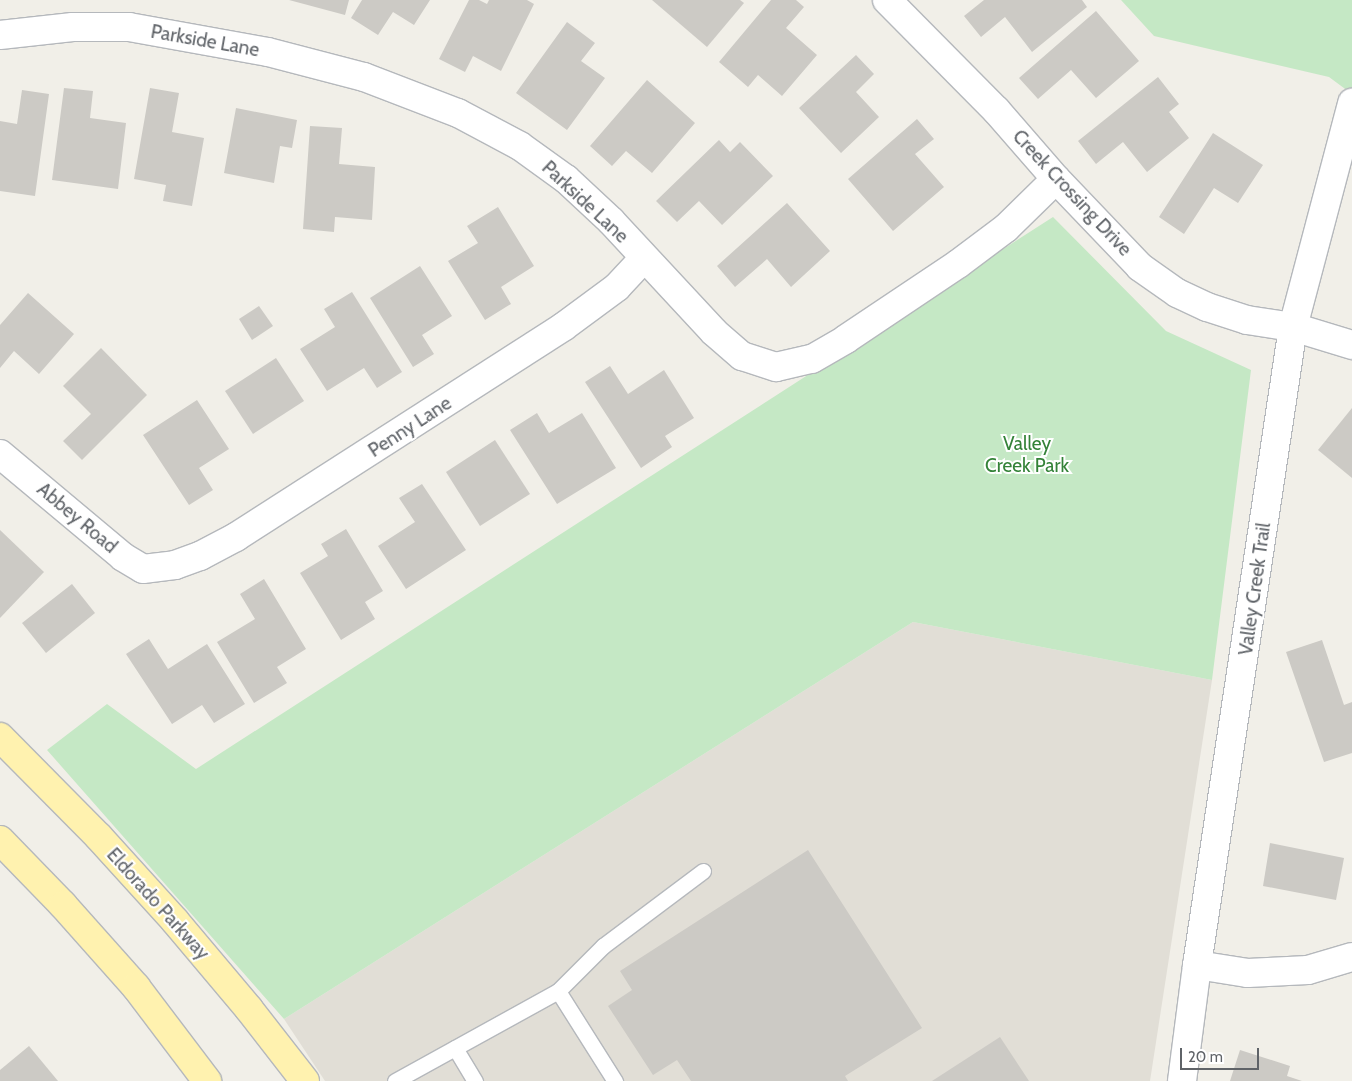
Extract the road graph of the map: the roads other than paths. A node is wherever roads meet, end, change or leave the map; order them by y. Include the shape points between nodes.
1 (887, 0) edge
2 (0, 34) edge
3 (1352, 102) edge
4 (1056, 179) junction
5 (644, 258) junction
6 (1293, 327) junction
7 (1352, 345) edge
8 (0, 454) edge
9 (158, 566) joint
10 (0, 737) edge
11 (0, 840) edge
12 (703, 871) dead end
13 (1352, 957) edge
14 (1197, 965) junction
15 (558, 991) junction
16 (455, 1048) junction
17 (206, 1081) edge
18 (305, 1081) edge
19 (395, 1081) edge
20 (475, 1081) edge
21 (615, 1081) edge
22 (1182, 1081) edge

1 - 4 street, Creek Crossing Drive via 996,110
2 - 5 street, Parkside Lane via 73,27 129,27 268,52 364,77 458,113 520,146 566,179 611,221
3 - 6 street, Valley Creek Trail
4 - 5 street, Parkside Lane via 1006,228 846,340 812,359 776,367 742,356 714,332
4 - 6 street, Creek Crossing Drive via 1140,267 1176,293 1247,320
5 - 9 street, Penny Lane via 618,287 563,327 338,473 214,549 175,565
6 - 7 street, Creek Crossing Drive
6 - 14 street, Valley Creek Trail
8 - 9 street, Abbey Road via 123,557 142,569
10 - 18 main road, Eldorado Parkway via 72,808 175,921
11 - 17 main road via 136,986
12 - 15 lane via 603,946
13 - 14 street via 1308,970 1248,973
14 - 22 street, Valley Creek Trail
15 - 16 lane
15 - 21 lane
16 - 19 lane
16 - 20 lane

